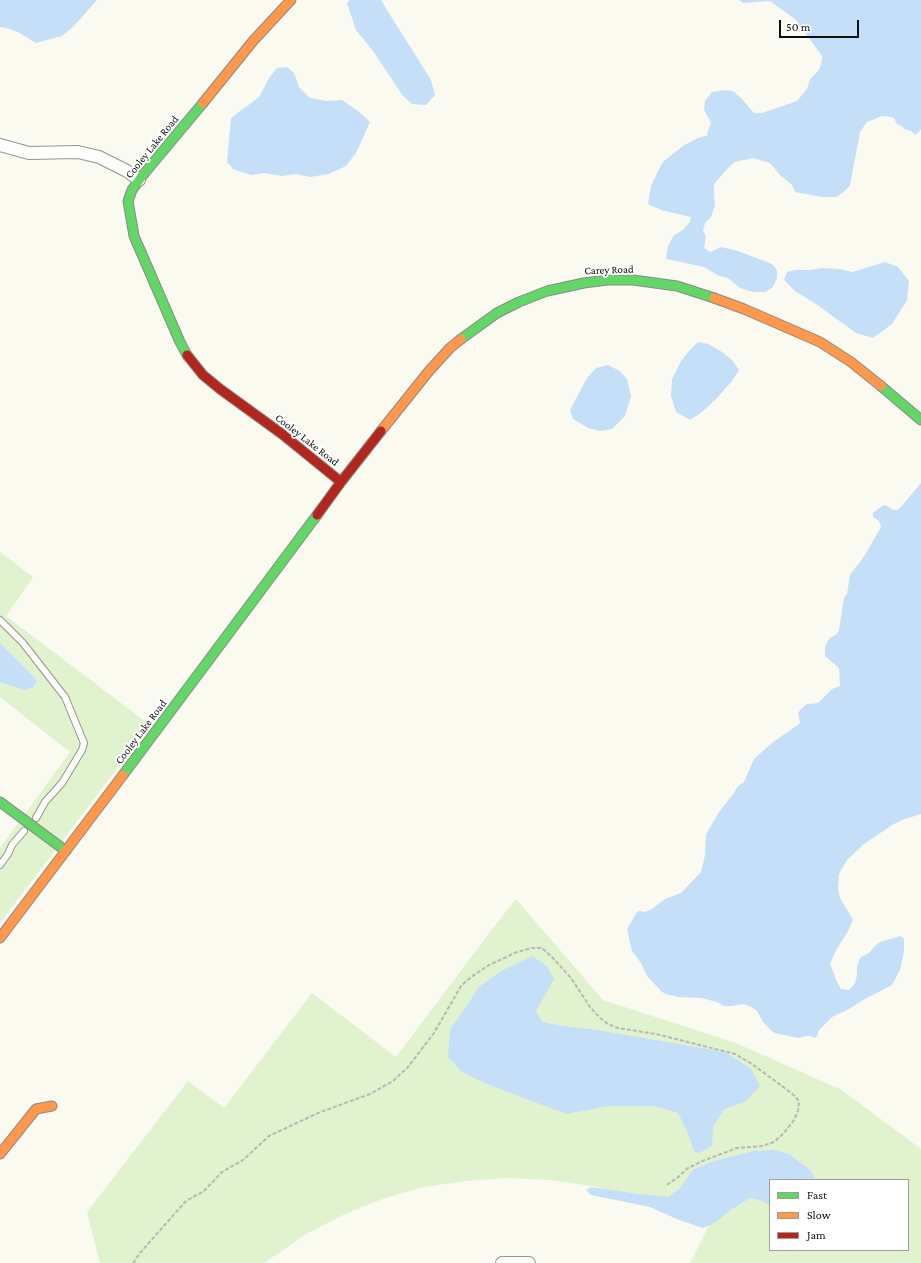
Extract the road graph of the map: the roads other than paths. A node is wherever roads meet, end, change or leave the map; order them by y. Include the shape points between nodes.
1 (291, 0) edge
2 (0, 145) edge
3 (139, 180) junction
4 (921, 420) edge
5 (341, 482) junction
6 (0, 620) edge
7 (0, 802) edge
8 (36, 818) dead end
9 (24, 831) dead end
10 (66, 851) junction
11 (0, 865) edge
12 (0, 938) edge
13 (52, 1106) dead end
14 (0, 1154) edge
15 (502, 1263) edge
16 (529, 1263) edge

1 - 3 street, Cooley Lake Road via 253,41
2 - 3 street via 29,153 78,152 99,157
3 - 5 street, Cooley Lake Road via 128,201 134,236 190,360 220,389 282,434
4 - 5 street, Carey Road via 851,362 801,332 723,301 682,288 645,281 599,281 562,287 526,299 498,313 466,335 429,371
5 - 10 street, Cooley Lake Road
6 - 8 lane via 23,643 66,697 84,743 62,783 45,802
7 - 10 street
9 - 11 lane
10 - 12 street, Cooley Lake Road
13 - 14 street via 36,1109
15 - 16 street

